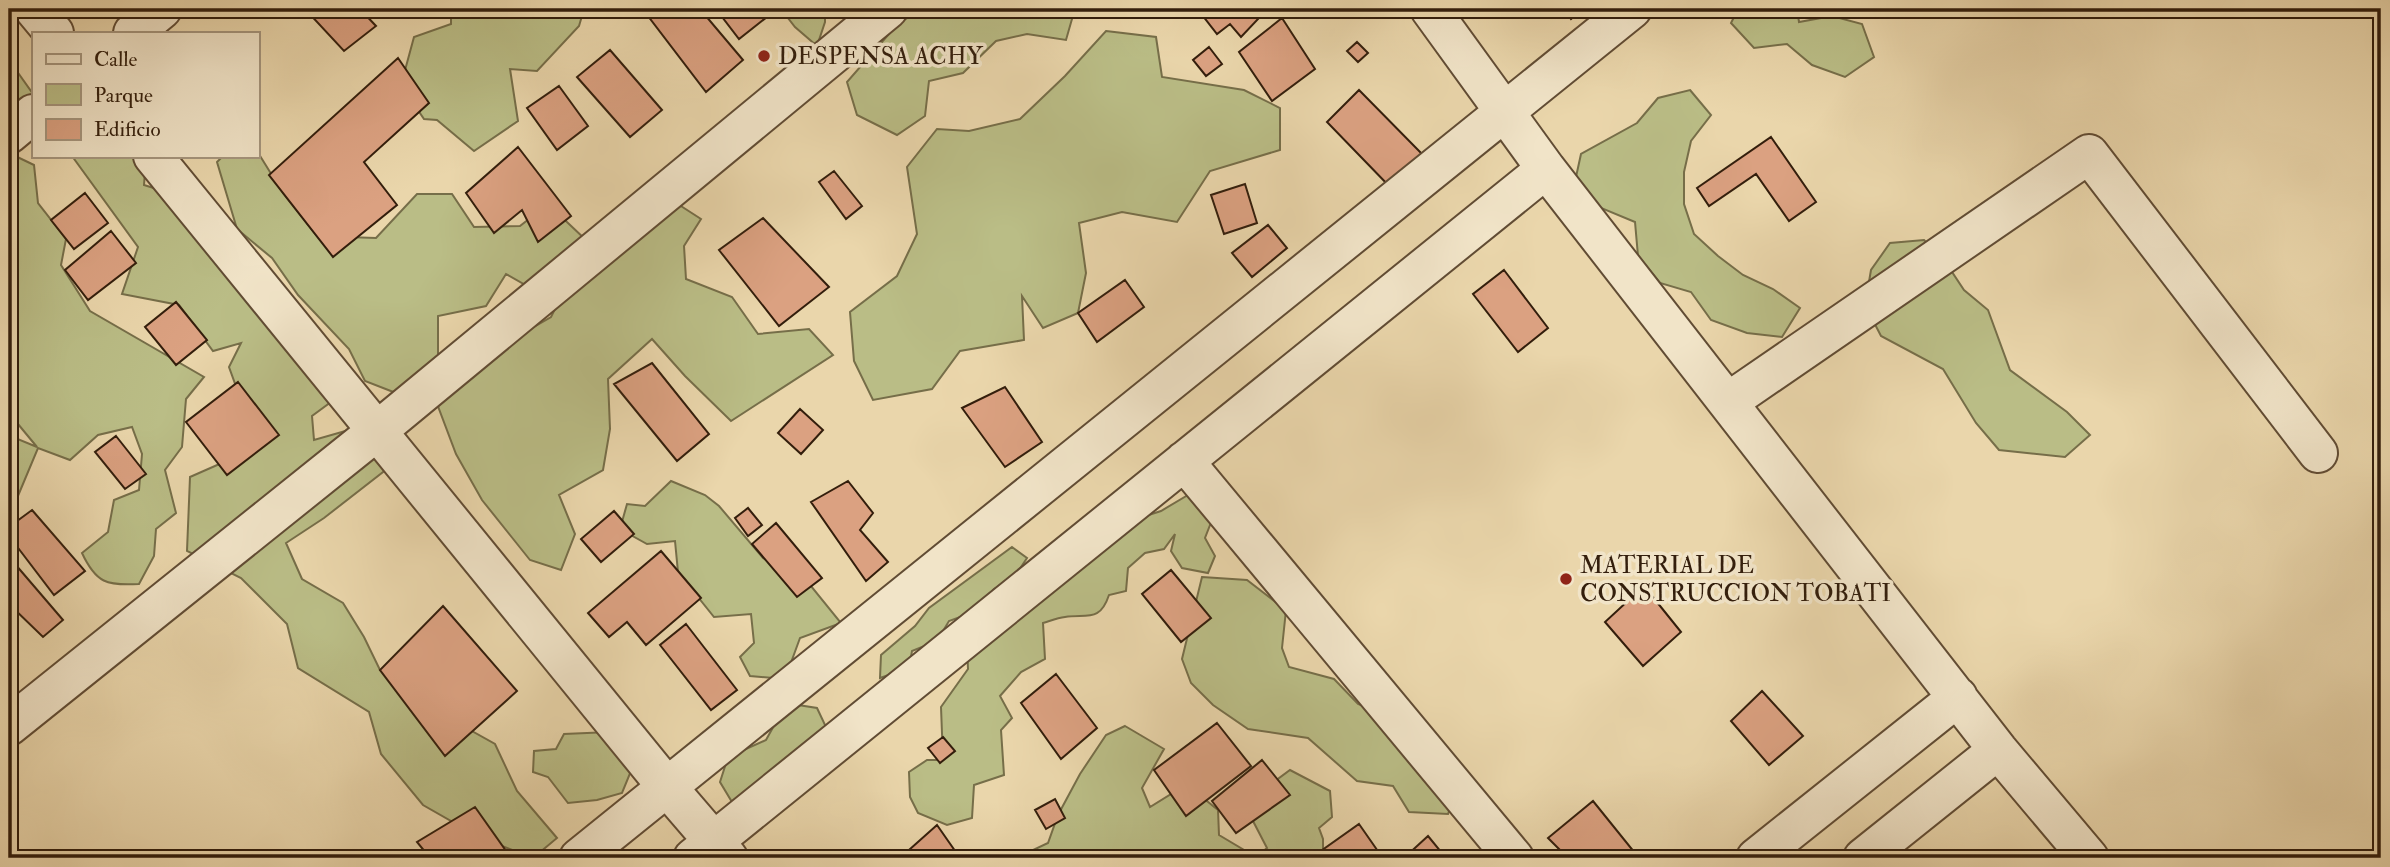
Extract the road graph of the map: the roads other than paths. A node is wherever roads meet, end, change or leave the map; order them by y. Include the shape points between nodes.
1 (34, 9) edge
2 (162, 9) edge
3 (888, 9) edge
4 (1430, 9) edge
5 (1632, 9) edge
6 (53, 32) edge
7 (134, 32) edge
8 (1503, 112) junction
9 (32, 115) edge
10 (9, 134) edge
11 (155, 158) edge
12 (1546, 169) junction
13 (1728, 402) junction
14 (377, 430) junction
15 (2318, 453) dead end
16 (1184, 461) junction
17 (1958, 697) junction
18 (9, 726) edge
19 (1998, 750) junction
20 (667, 787) junction
21 (712, 853) edge
22 (579, 858) edge
23 (1514, 858) edge
24 (1756, 858) edge
25 (1863, 858) edge
26 (2089, 858) edge

1 - 6 street
2 - 7 street
3 - 14 street
4 - 8 street
5 - 8 street
8 - 12 street
8 - 20 street
9 - 10 street
11 - 14 street
12 - 13 street
12 - 16 street
13 - 15 street via 2089,154
13 - 17 street
14 - 18 street
14 - 20 street
16 - 21 street
16 - 23 street
17 - 19 street
17 - 24 street
19 - 25 street
19 - 26 street
20 - 21 street
20 - 22 street

